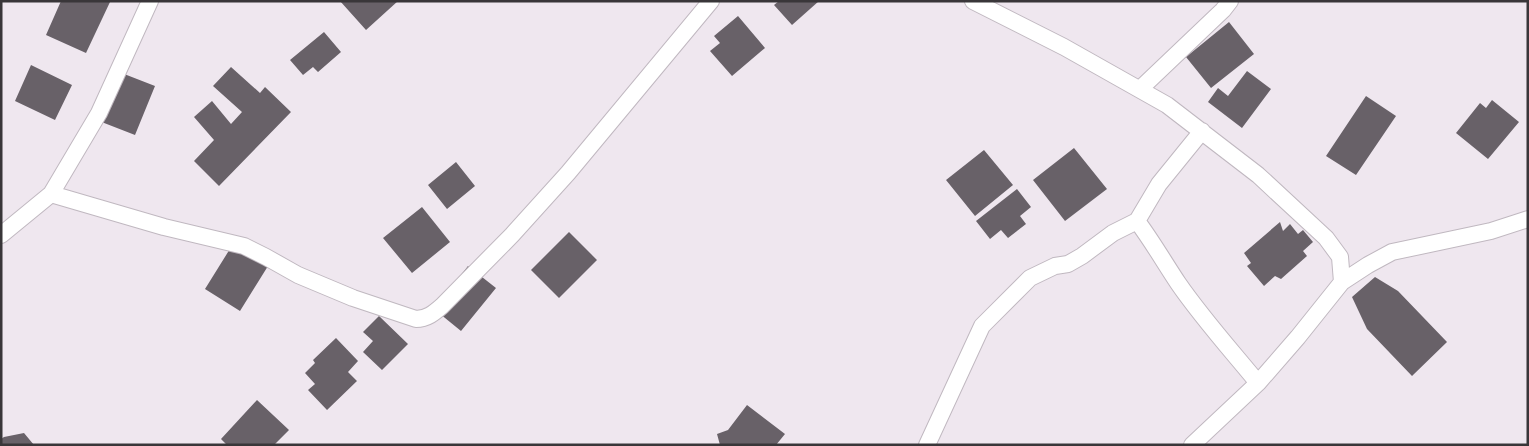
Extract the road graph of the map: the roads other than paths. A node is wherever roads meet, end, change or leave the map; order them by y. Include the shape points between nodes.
1 (150, 1) edge
2 (711, 1) edge
3 (974, 1) edge
4 (1230, 1) edge
5 (1140, 90) junction
6 (1202, 131) junction
7 (51, 194) junction
8 (1528, 219) edge
9 (1137, 221) junction
10 (1, 235) edge
11 (1342, 282) junction
12 (1258, 383) junction
13 (927, 445) edge
14 (1192, 445) edge

1 - 7 street via 99,113
2 - 7 street via 568,173 442,306 424,319 353,298 298,275 244,246
3 - 5 street
4 - 5 street
5 - 6 street
6 - 9 street via 1159,184
6 - 11 street via 1258,175 1326,238 1340,257
7 - 10 street
8 - 11 street via 1491,231 1392,252
9 - 12 street via 1184,290
9 - 13 street via 1113,233 1068,264 1030,278 982,326
11 - 12 street
12 - 14 street

